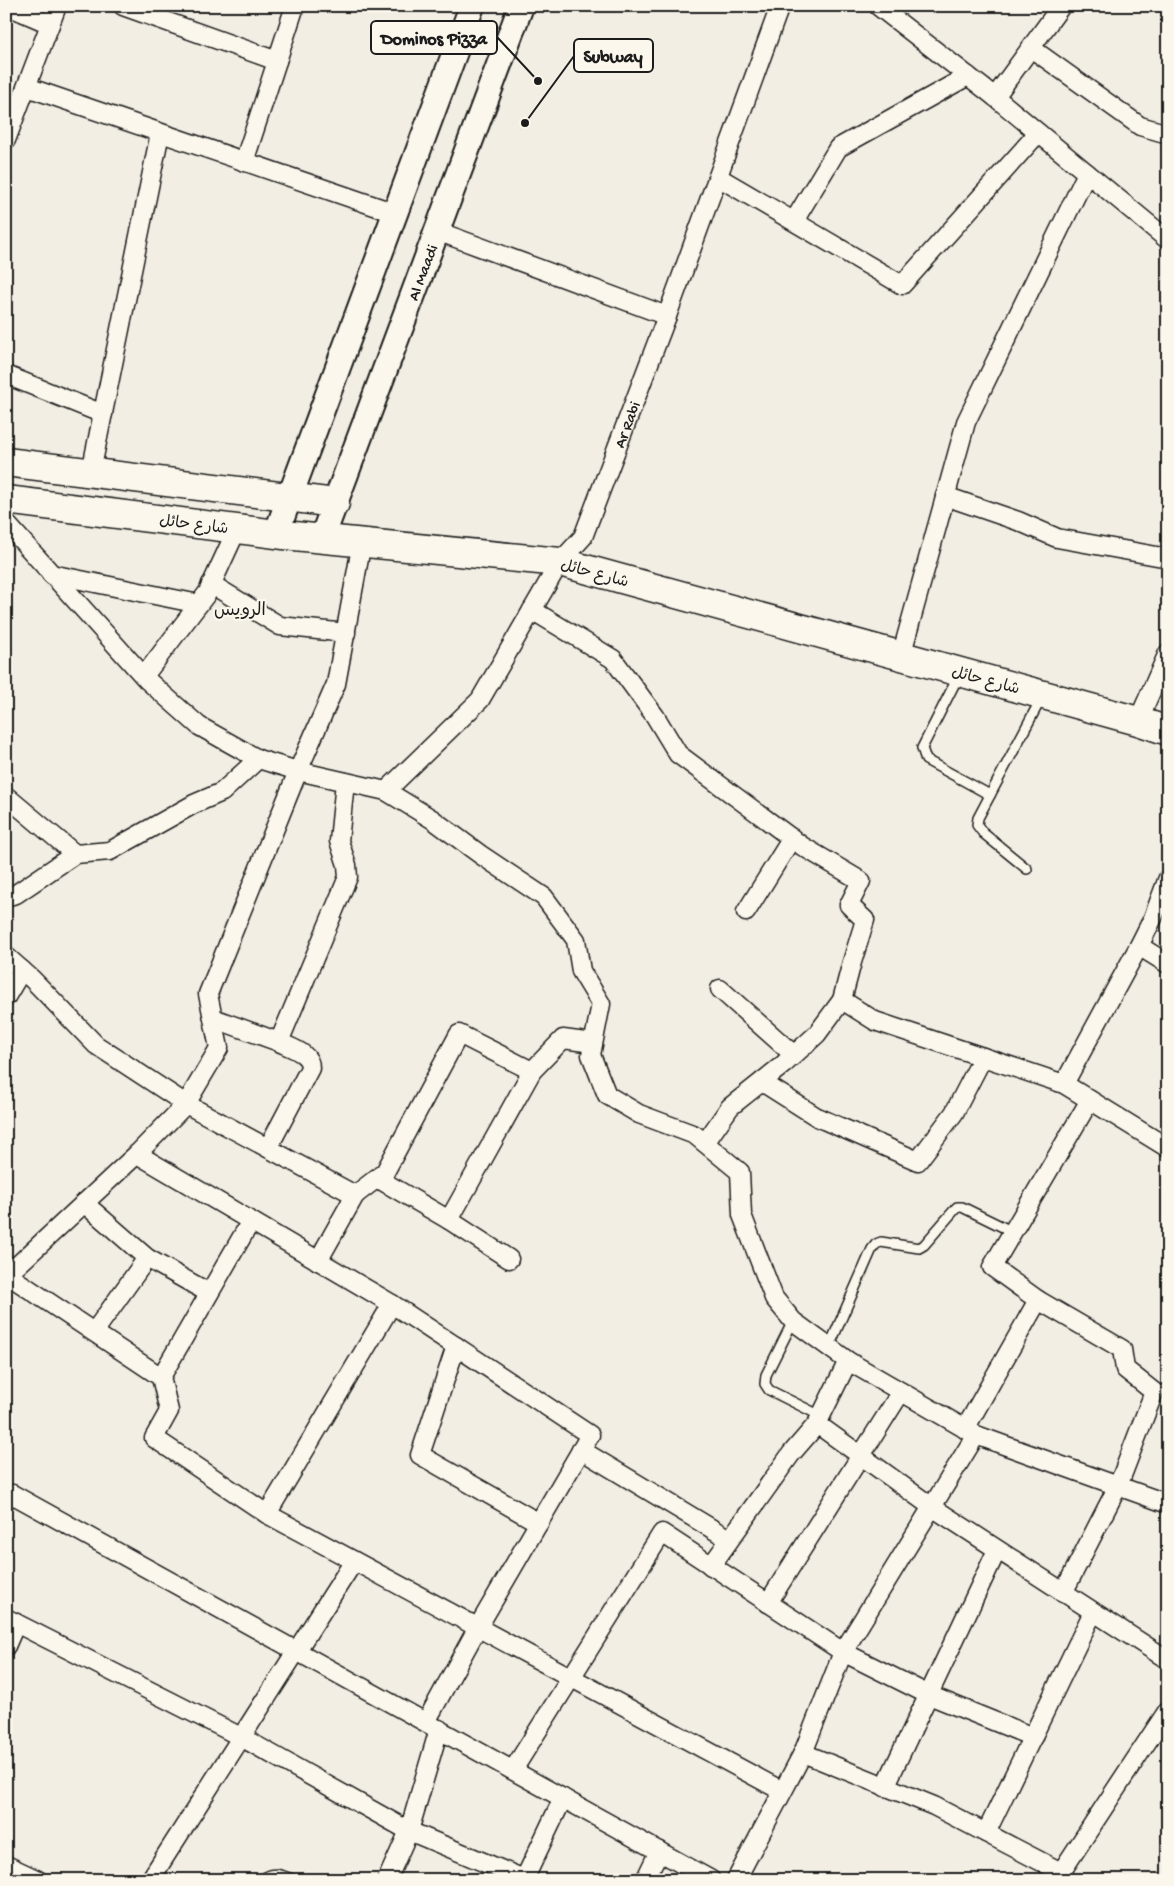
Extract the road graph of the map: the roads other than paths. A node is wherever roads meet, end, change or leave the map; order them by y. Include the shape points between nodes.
1 (8, 6) edge
2 (57, 6) edge
3 (123, 6) edge
4 (295, 6) edge
5 (472, 6) edge
6 (520, 6) edge
7 (780, 6) edge
8 (878, 6) edge
9 (1061, 6) edge
10 (50, 24) junction
11 (1031, 48) junction
12 (277, 61) junction
13 (968, 76) junction
14 (27, 87) junction
15 (995, 98) junction
16 (160, 133) junction
17 (1038, 133) junction
18 (1168, 134) edge
19 (6, 140) edge
20 (244, 162) junction
21 (1087, 174) junction
22 (718, 177) junction
23 (395, 213) junction
24 (794, 221) junction
25 (437, 231) junction
26 (1168, 240) edge
27 (667, 316) junction
28 (6, 375) edge
29 (103, 414) junction
30 (6, 462) edge
31 (91, 472) junction
32 (289, 496) junction
33 (945, 496) junction
34 (6, 500) edge
35 (335, 503) junction
36 (6, 523) edge
37 (237, 529) junction
38 (276, 534) junction
39 (322, 538) junction
40 (362, 542) junction
41 (1168, 558) edge
42 (560, 562) junction
43 (51, 574) junction
44 (212, 584) junction
45 (199, 604) junction
46 (532, 610) junction
47 (346, 633) junction
48 (1168, 653) edge
49 (901, 656) junction
50 (960, 672) junction
51 (144, 676) junction
52 (1043, 695) junction
53 (1138, 721) junction
54 (1168, 731) edge
55 (258, 759) junction
56 (298, 771) junction
57 (345, 782) junction
58 (386, 791) junction
59 (990, 795) junction
60 (6, 796) edge
61 (792, 838) junction
62 (75, 854) junction
63 (1027, 869) dead end
64 (1167, 880) edge
65 (6, 897) edge
66 (746, 912) dead end
67 (1139, 946) junction
68 (6, 956) edge
69 (1168, 964) edge
70 (22, 970) junction
71 (720, 989) dead end
72 (6, 997) edge
73 (842, 1000) junction
74 (213, 1018) junction
75 (279, 1042) junction
76 (593, 1043) junction
77 (794, 1055) junction
78 (984, 1057) junction
79 (532, 1071) junction
80 (762, 1082) junction
81 (1064, 1084) junction
82 (1090, 1100) junction
83 (186, 1104) junction
84 (704, 1143) junction
85 (268, 1148) junction
86 (1168, 1148) edge
87 (137, 1154) junction
88 (376, 1178) junction
89 (355, 1195) junction
90 (84, 1203) junction
91 (449, 1220) junction
92 (251, 1221) junction
93 (1013, 1232) junction
94 (147, 1258) junction
95 (509, 1259) dead end
96 (318, 1261) junction
97 (7, 1275) edge
98 (209, 1294) junction
99 (1038, 1300) junction
100 (392, 1304) junction
101 (793, 1321) junction
102 (94, 1332) junction
103 (456, 1346) junction
104 (829, 1348) junction
105 (848, 1361) junction
106 (161, 1377) junction
107 (901, 1392) junction
108 (819, 1420) junction
109 (971, 1432) junction
110 (581, 1450) junction
111 (861, 1456) junction
112 (1118, 1486) junction
113 (6, 1500) edge
114 (1168, 1504) edge
115 (932, 1507) junction
116 (267, 1514) junction
117 (539, 1523) junction
118 (729, 1539) junction
119 (997, 1550) junction
120 (354, 1560) junction
121 (711, 1566) junction
122 (1063, 1592) junction
123 (768, 1603) junction
124 (1093, 1612) junction
125 (11, 1620) edge
126 (478, 1628) junction
127 (6, 1646) edge
128 (296, 1650) junction
129 (843, 1652) junction
130 (1168, 1660) edge
131 (572, 1678) junction
132 (929, 1695) junction
133 (1168, 1710) edge
134 (432, 1726) junction
135 (241, 1737) junction
136 (1032, 1737) junction
137 (803, 1753) junction
138 (513, 1770) junction
139 (885, 1787) junction
140 (782, 1791) junction
141 (563, 1798) junction
142 (409, 1831) junction
143 (986, 1833) junction
144 (659, 1851) junction
145 (6, 1865) edge
146 (1064, 1877) edge
147 (524, 1879) edge
148 (38, 1880) edge
149 (150, 1880) edge
150 (262, 1880) edge
151 (294, 1880) edge
152 (387, 1880) edge
153 (645, 1880) edge
154 (710, 1880) edge
155 (736, 1880) edge

1 - 10 street
2 - 10 street
3 - 12 street
4 - 12 street
5 - 23 street
6 - 25 street, Al Maadi
7 - 22 street, Ar Rabi
8 - 13 street
9 - 11 street
10 - 14 street
11 - 15 street
11 - 18 street via 1140,126
12 - 20 street
13 - 15 street
13 - 24 street via 838,148
14 - 16 street
14 - 19 street
15 - 17 street
16 - 20 street
16 - 29 street
17 - 21 street
17 - 24 street via 902,285
20 - 23 street
21 - 26 street
21 - 33 street via 966,422
22 - 24 street
22 - 27 street, Ar Rabi
23 - 32 street
25 - 27 street
25 - 35 street, Al Maadi
27 - 42 street, Ar Rabi via 583,537
28 - 29 street
29 - 31 street
30 - 31 main road
31 - 32 main road
32 - 35 main road
32 - 38 street
33 - 41 street via 1057,538
33 - 49 street
34 - 37 main road, شارع حائل
35 - 39 street, Al Maadi
36 - 43 street
37 - 38 main road, شارع حائل
37 - 44 street
38 - 39 main road, شارع حائل
39 - 40 main road, شارع حائل
40 - 42 main road, شارع حائل
40 - 47 street
42 - 46 street, Ar Rabi
42 - 49 main road, شارع حائل
43 - 45 street
43 - 51 street
44 - 45 street
44 - 47 street via 280,626
45 - 51 street
46 - 58 street, Ar Rabi via 480,700
46 - 61 street via 613,659 678,754
47 - 56 street via 336,684
48 - 53 street
49 - 50 main road, شارع حائل
50 - 52 main road, شارع حائل
50 - 59 lane via 922,748 923,755 926,760
51 - 55 street via 199,726
52 - 53 main road, شارع حائل
52 - 59 lane
53 - 54 main road, شارع حائل
55 - 56 street
55 - 62 street via 222,792 110,851
56 - 57 street
56 - 74 street via 208,994
57 - 58 street
57 - 75 street via 339,841 348,877
58 - 76 street via 544,897 576,940 581,971 601,1004
59 - 63 lane via 977,825
60 - 62 street
61 - 66 street
61 - 73 street via 861,880 849,905 866,920
62 - 65 street via 16,894
64 - 67 street via 1154,918
67 - 69 street
67 - 81 street
68 - 70 street
70 - 72 street
70 - 83 street via 96,1045
71 - 77 street
73 - 77 street via 817,1034
73 - 78 street via 875,1021
74 - 75 street
74 - 83 street via 219,1048
75 - 85 street via 307,1057 310,1068
76 - 79 street via 563,1039
76 - 84 street via 591,1055 607,1095 639,1114 695,1135
77 - 80 street
78 - 80 street via 954,1113 918,1161 817,1117
78 - 81 street
79 - 88 street via 459,1034 385,1172
79 - 91 street
80 - 84 street via 730,1107
81 - 82 street
82 - 86 street
82 - 93 street
83 - 85 street
83 - 87 street
84 - 101 street via 740,1172 742,1216 774,1298
85 - 89 street
87 - 90 street
87 - 92 street
88 - 89 street
88 - 91 street
89 - 96 street
90 - 94 street
90 - 97 street
91 - 95 street
92 - 96 street
92 - 98 street
93 - 99 street via 992,1267
93 - 104 lane via 957,1207 919,1248 876,1244
94 - 98 street
94 - 102 street
96 - 100 street
97 - 102 street
98 - 106 street
99 - 109 street
99 - 112 street via 1122,1349 1125,1369 1154,1392
100 - 103 street
100 - 116 street
101 - 104 street
101 - 108 lane via 766,1375 765,1384 769,1390
102 - 106 street
103 - 110 street via 590,1435
103 - 117 street via 420,1455
104 - 105 street
105 - 107 street
105 - 108 street
106 - 116 street via 169,1411 154,1438
107 - 109 street
107 - 111 street
108 - 111 street
108 - 118 street
109 - 112 street
109 - 115 street
110 - 117 street
110 - 118 street
111 - 115 street
111 - 123 street
112 - 114 street
112 - 122 street
113 - 128 street via 12,1494
115 - 119 street
115 - 129 street
116 - 120 street
117 - 126 street
118 - 121 street
119 - 122 street
119 - 132 street
120 - 126 street
120 - 128 street
121 - 123 street
121 - 131 street via 662,1534
122 - 124 street
123 - 129 street
124 - 130 street
124 - 136 street
125 - 127 street
125 - 135 street
126 - 131 street
126 - 134 street
128 - 134 street
128 - 135 street
129 - 132 street
129 - 137 street
131 - 138 street
131 - 140 street
132 - 136 street
132 - 139 street
133 - 146 street
134 - 138 street
134 - 142 street
135 - 142 street
135 - 149 street
136 - 143 street
137 - 139 street
137 - 140 street
138 - 141 street
139 - 143 street via 934,1806
140 - 155 street
141 - 144 street
141 - 147 street
142 - 147 street
142 - 152 street
143 - 146 street
144 - 153 street
144 - 154 street
145 - 148 street
150 - 151 lane via 279,1873

